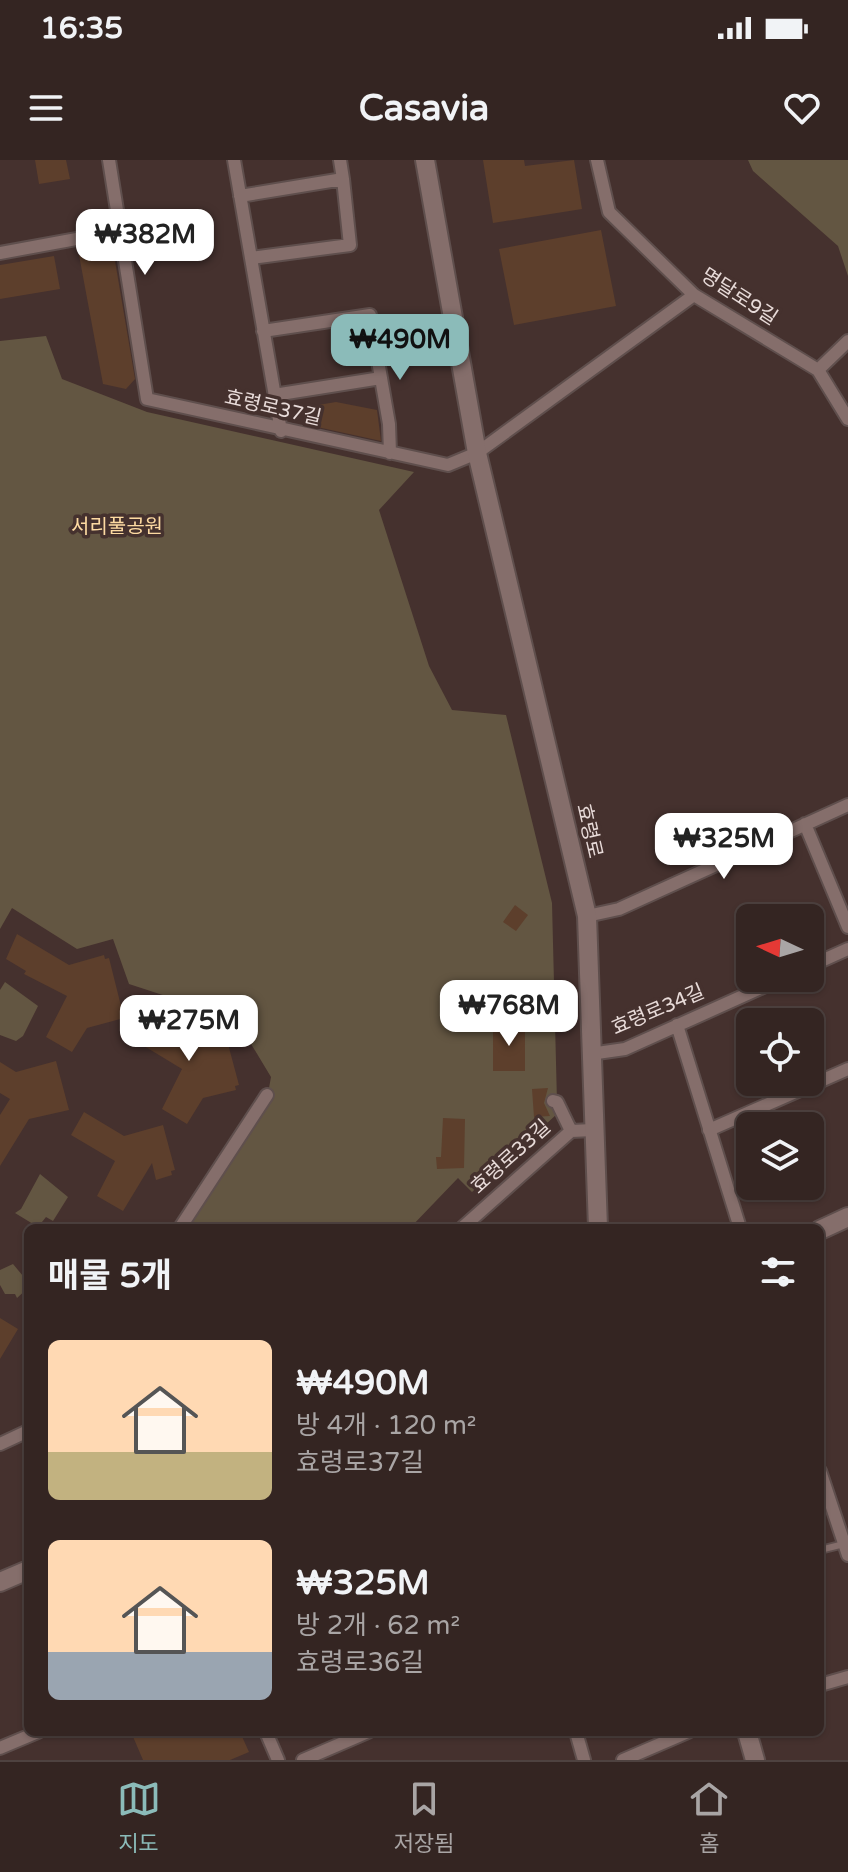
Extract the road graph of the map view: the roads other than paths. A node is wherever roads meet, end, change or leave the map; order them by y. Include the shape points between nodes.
1 (109, 160) edge
2 (234, 160) edge
3 (340, 160) edge
4 (425, 160) edge
5 (597, 160) edge
6 (343, 179) junction
7 (240, 196) junction
8 (120, 231) junction
9 (0, 253) edge
10 (251, 258) junction
11 (694, 295) junction
12 (263, 331) junction
13 (848, 341) edge
14 (818, 370) junction
15 (381, 378) junction
16 (274, 395) junction
17 (848, 419) edge
18 (281, 431) junction
19 (390, 453) junction
20 (477, 453) junction
21 (848, 805) edge
22 (805, 824) junction
23 (587, 916) junction
24 (848, 927) edge
25 (848, 949) edge
26 (824, 960) edge
27 (751, 992) edge
28 (677, 1025) junction
29 (590, 1054) junction
30 (848, 1069) edge
31 (267, 1095) dead end
32 (553, 1101) dead end
33 (593, 1130) junction
34 (709, 1130) junction
35 (571, 1131) junction
36 (848, 1217) edge
37 (183, 1224) edge
38 (466, 1224) edge
39 (598, 1224) edge
40 (739, 1224) edge
41 (824, 1228) edge
42 (24, 1433) edge
43 (0, 1444) edge
44 (824, 1483) edge
45 (824, 1550) edge
46 (846, 1550) edge
47 (24, 1572) edge
48 (0, 1582) edge
49 (848, 1677) edge
50 (824, 1684) edge
51 (28, 1736) edge
52 (268, 1736) edge
53 (359, 1736) edge
54 (577, 1736) edge
55 (679, 1736) edge
56 (748, 1736) edge
57 (0, 1748) edge
58 (278, 1760) edge
59 (303, 1760) edge
60 (584, 1760) edge
61 (623, 1760) edge
62 (755, 1760) edge

1 - 8 street
2 - 7 street
3 - 6 street
4 - 20 main road, 효령로
5 - 11 street, 명달로9길 via 609,212
6 - 7 street
6 - 10 street via 350,245
7 - 10 street
8 - 9 street
8 - 18 street, 효령로37길 via 147,399
10 - 12 street
11 - 14 street, 명달로9길
11 - 20 street
12 - 15 street via 370,315
12 - 16 street
13 - 14 street
14 - 17 street, 명달로9길
15 - 16 street
15 - 19 street
16 - 18 street
18 - 19 street, 효령로37길
19 - 20 street, 효령로37길 via 448,465
20 - 23 main road, 효령로
21 - 22 street
22 - 23 street via 619,909
22 - 24 street
23 - 29 main road, 효령로
25 - 26 street
27 - 28 street, 효령로34길
28 - 29 street, 효령로34길 via 625,1049
28 - 34 street
29 - 33 main road, 효령로
30 - 34 street
31 - 37 street
32 - 35 street
33 - 35 street, 효령로33길
33 - 39 main road, 효령로
34 - 40 street
35 - 38 street, 효령로33길
36 - 41 main road
42 - 43 street
44 - 46 street
45 - 46 lane
47 - 48 main road
49 - 50 street
51 - 57 street
52 - 58 street
53 - 59 street
54 - 60 street
55 - 61 street
56 - 62 main road

